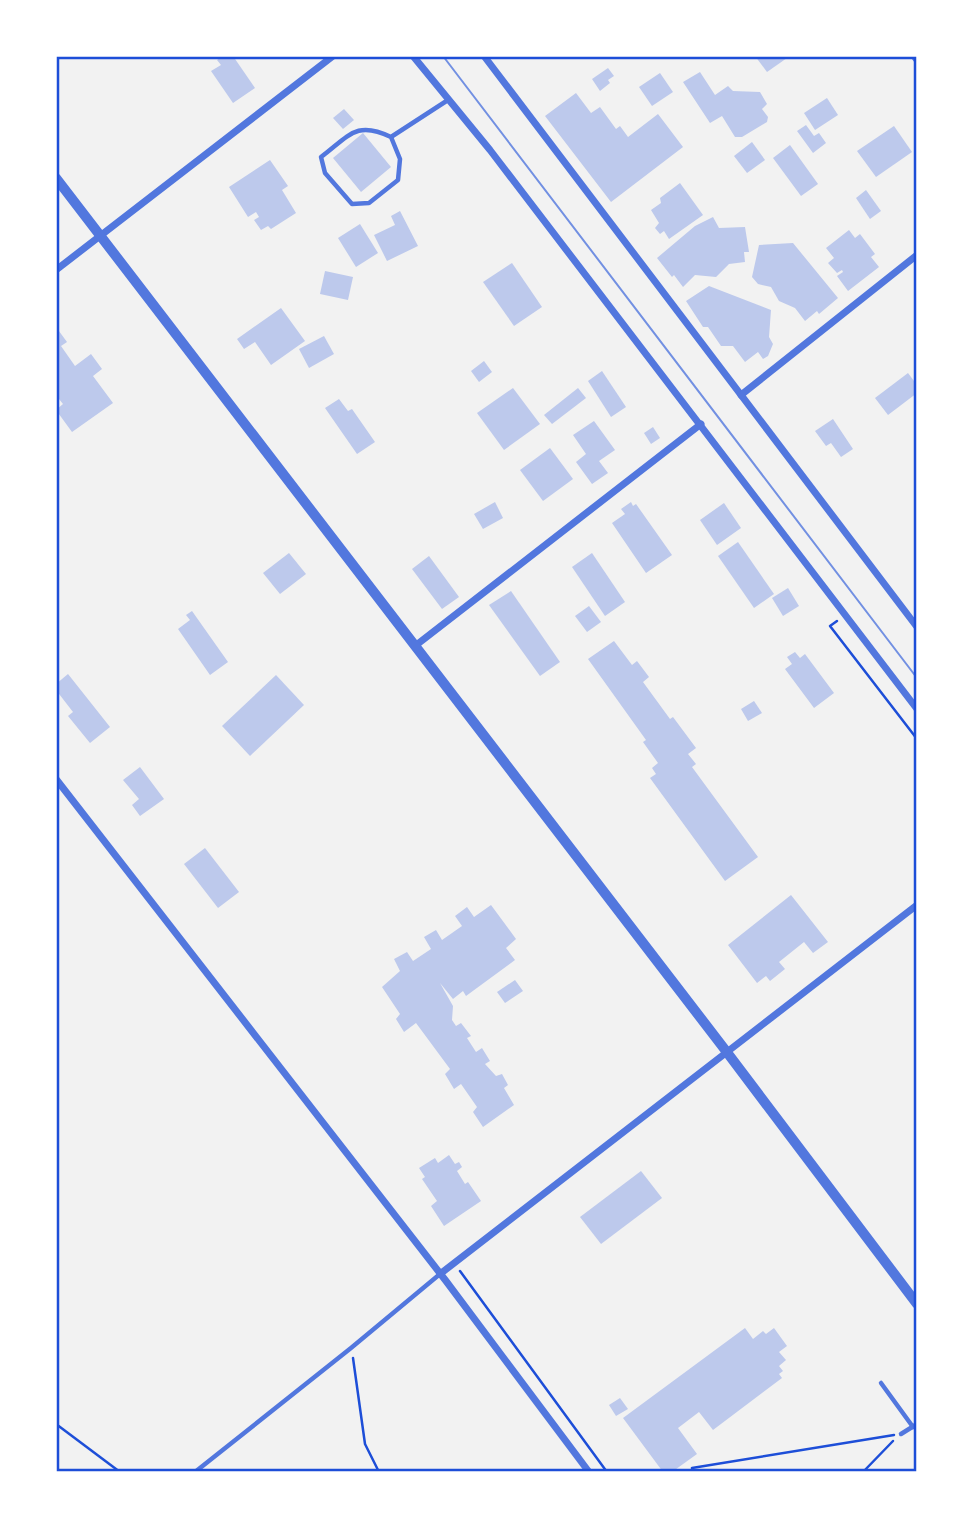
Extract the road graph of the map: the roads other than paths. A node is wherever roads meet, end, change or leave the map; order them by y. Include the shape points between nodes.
1 (333, 56) edge
2 (413, 56) edge
3 (484, 56) edge
4 (448, 100) junction
5 (391, 137) junction
6 (56, 178) edge
7 (100, 236) junction
8 (917, 255) edge
9 (56, 270) edge
10 (741, 395) junction
11 (701, 425) junction
12 (917, 627) edge
13 (415, 646) junction
14 (917, 709) edge
15 (56, 779) edge
16 (917, 905) edge
17 (726, 1051) junction
18 (440, 1274) junction
19 (917, 1304) edge
20 (881, 1383) dead end
21 (915, 1425) edge
22 (901, 1434) road end
23 (195, 1472) edge
24 (589, 1472) edge

1 - 7 street
2 - 4 street
3 - 10 street
4 - 5 lane
4 - 11 street
5 - 5 lane via 400,159 398,180 369,203 352,204 325,173 321,157 356,130 373,128
6 - 7 street
7 - 9 street
7 - 13 street
8 - 10 street
10 - 12 street
11 - 13 street
11 - 14 street
13 - 17 street
15 - 18 street
16 - 17 street
17 - 18 street
17 - 19 street
18 - 23 lane
18 - 24 street
20 - 21 lane
21 - 22 lane

